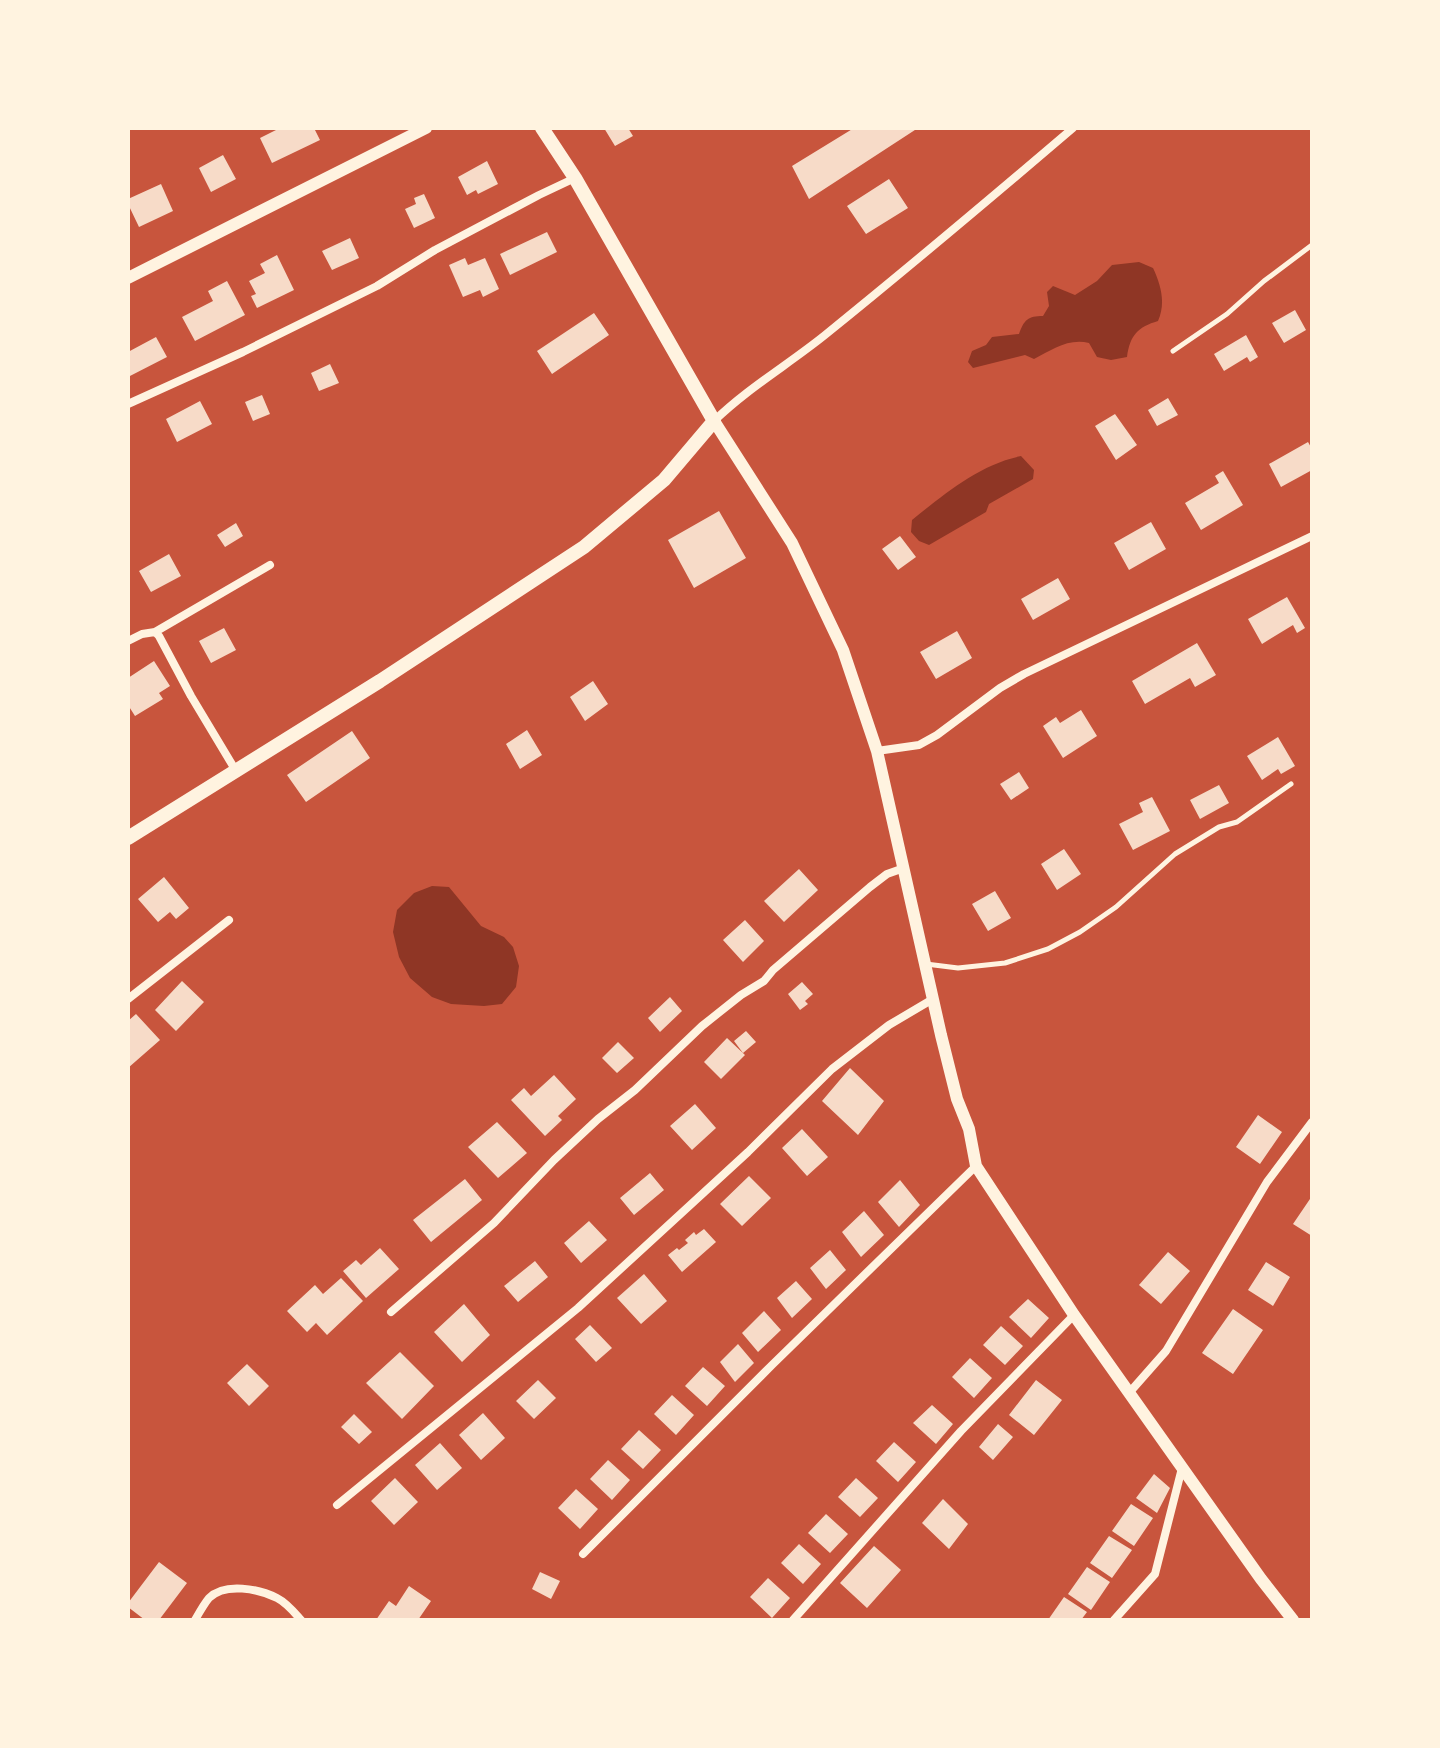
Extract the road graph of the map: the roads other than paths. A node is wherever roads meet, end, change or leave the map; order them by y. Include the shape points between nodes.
1 (426, 128) edge
2 (542, 128) edge
3 (1073, 128) edge
4 (575, 178) junction
5 (1312, 245) edge
6 (128, 278) edge
7 (1173, 351) dead end
8 (128, 404) edge
9 (714, 421) junction
10 (1312, 536) edge
11 (270, 565) dead end
12 (155, 632) junction
13 (128, 641) edge
14 (877, 751) junction
15 (236, 771) junction
16 (1291, 784) dead end
17 (128, 838) edge
18 (904, 868) junction
19 (229, 920) dead end
20 (925, 964) junction
21 (128, 999) edge
22 (933, 999) junction
23 (1312, 1122) edge
24 (976, 1166) junction
25 (391, 1312) dead end
26 (1074, 1315) junction
27 (1129, 1393) junction
28 (1182, 1468) junction
29 (337, 1505) dead end
30 (583, 1554) dead end
31 (195, 1620) edge
32 (301, 1620) edge
33 (793, 1620) edge
34 (1114, 1620) edge
35 (1293, 1620) edge

1 - 6 street
2 - 4 main road
3 - 9 street
4 - 8 street via 377,286
4 - 9 main road
5 - 7 lane
9 - 14 street via 792,543 843,650
9 - 15 main road via 664,480 584,547
10 - 14 street via 1024,674 919,745
11 - 12 street
12 - 13 street
12 - 15 street
14 - 18 street
15 - 17 main road
16 - 20 lane via 1237,822 1175,854 1116,907 1048,949 1005,963 958,968
18 - 20 street
18 - 25 street via 870,887 764,981 702,1026 554,1160 494,1223
19 - 21 street
20 - 22 street
22 - 24 street
22 - 29 street via 832,1069 578,1308
23 - 27 street via 1267,1182 1166,1351
24 - 26 street
24 - 30 street
26 - 27 street
26 - 33 street via 961,1431
27 - 28 street
28 - 34 street via 1155,1574
28 - 35 street
31 - 32 street via 210,1597 242,1588 278,1598

